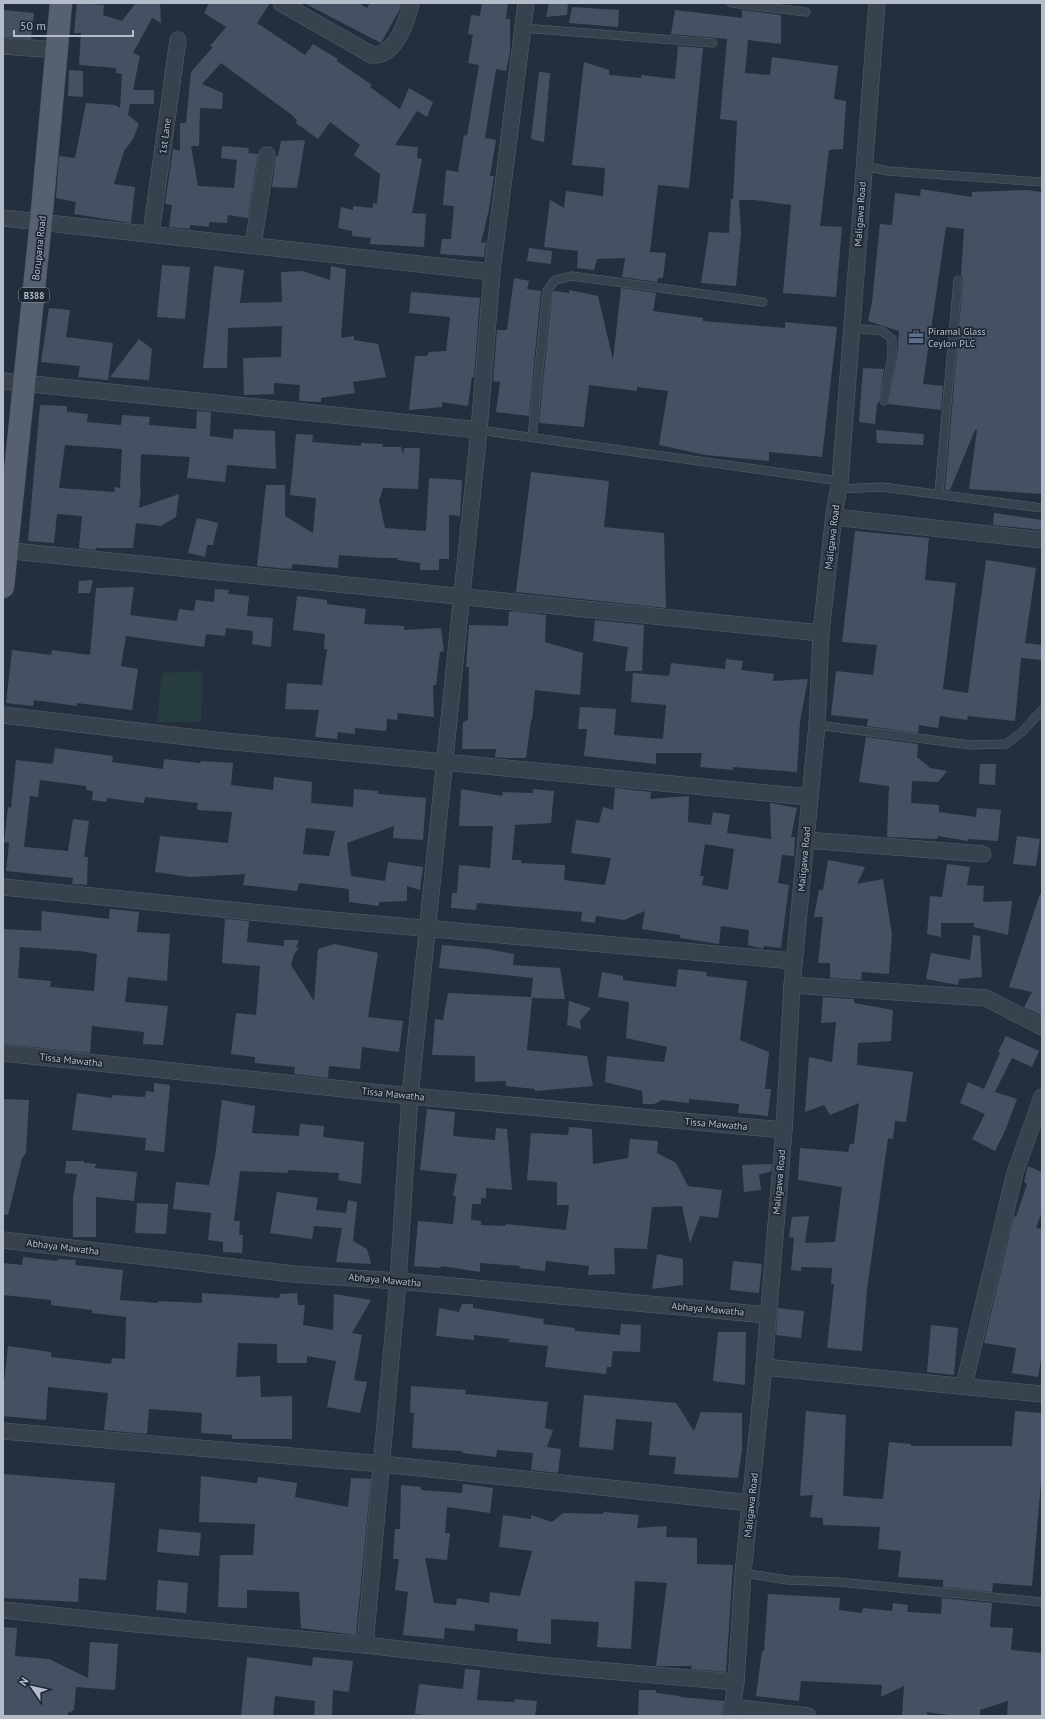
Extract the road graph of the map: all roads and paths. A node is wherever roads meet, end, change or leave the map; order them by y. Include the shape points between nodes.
1 (61, 3) edge
2 (281, 3) edge
3 (411, 3) edge
4 (526, 3) edge
5 (731, 3) edge
6 (877, 3) edge
7 (806, 12) dead end
8 (523, 28) junction
9 (178, 40) dead end
10 (713, 43) dead end
11 (3, 46) edge
12 (58, 50) junction
13 (267, 155) dead end
14 (864, 166) junction
15 (1042, 182) edge
16 (3, 218) edge
17 (41, 221) junction
18 (151, 233) junction
19 (253, 245) junction
20 (492, 272) junction
21 (958, 280) dead end
22 (763, 302) dead end
23 (853, 328) junction
24 (3, 381) edge
25 (25, 383) junction
26 (884, 401) dead end
27 (480, 430) junction
28 (532, 437) junction
29 (840, 485) junction
30 (939, 493) junction
31 (1042, 508) edge
32 (834, 517) junction
33 (1042, 540) edge
34 (5, 550) edge
35 (3, 587) edge
36 (461, 598) junction
37 (821, 633) junction
38 (1042, 710) edge
39 (3, 715) edge
40 (816, 725) junction
41 (444, 762) junction
42 (809, 797) junction
43 (806, 840) junction
44 (983, 854) dead end
45 (3, 886) edge
46 (426, 928) junction
47 (794, 961) junction
48 (792, 985) junction
49 (1042, 1027) edge
50 (3, 1053) edge
51 (410, 1096) junction
52 (1042, 1097) edge
53 (784, 1130) junction
54 (3, 1240) edge
55 (398, 1281) junction
56 (768, 1315) junction
57 (764, 1367) junction
58 (964, 1385) junction
59 (1042, 1394) edge
60 (3, 1431) edge
61 (382, 1464) junction
62 (751, 1503) junction
63 (743, 1573) junction
64 (1042, 1602) edge
65 (3, 1610) edge
66 (365, 1645) junction
67 (736, 1682) junction
68 (732, 1712) edge
69 (808, 1716) edge

1 - 12 main road, Borupana Road / B388
2 - 3 street via 372,55 379,56 385,53 402,29
4 - 8 street
5 - 7 lane
6 - 14 street, Maligawa Road
8 - 10 lane
8 - 20 street
9 - 18 street, 1st Lane
11 - 12 street
12 - 17 main road, Borupana Road / B388
13 - 19 street
14 - 15 lane via 888,171
14 - 23 street, Maligawa Road
16 - 17 street
17 - 18 street
17 - 25 main road, Borupana Road / B388
18 - 19 street
19 - 20 street
20 - 27 street
21 - 30 lane
22 - 28 lane via 572,276 555,280 546,291
23 - 26 lane via 882,331 892,339 892,356
23 - 29 street, Maligawa Road
24 - 25 street
25 - 27 street
25 - 34 main road, Borupana Road / B388
27 - 28 lane
27 - 36 street
28 - 29 lane
29 - 30 lane
29 - 32 street, Maligawa Road
30 - 31 lane
32 - 33 street
32 - 37 street, Maligawa Road
34 - 35 main road, Borupana Road / B388
34 - 36 street
36 - 37 street
36 - 41 street
37 - 40 street, Maligawa Road
38 - 40 lane via 1023,731 1006,744 971,745
39 - 41 street via 214,740
40 - 42 street, Maligawa Road
41 - 42 street
41 - 46 street
42 - 43 street, Maligawa Road
43 - 44 street
43 - 47 street, Maligawa Road
45 - 46 street
46 - 47 street
46 - 51 street
47 - 48 street, Maligawa Road
48 - 49 street via 986,998
48 - 53 street, Maligawa Road
50 - 51 street, Tissa Mawatha
51 - 53 street, Tissa Mawatha
51 - 55 street
52 - 58 street via 1015,1173
53 - 56 street, Maligawa Road
54 - 55 street, Abhaya Mawatha via 293,1274
55 - 56 street, Abhaya Mawatha
55 - 61 street
56 - 57 street, Maligawa Road
57 - 58 street
57 - 62 street, Maligawa Road
58 - 59 street
60 - 61 street
61 - 62 street
61 - 66 street
62 - 63 street, Maligawa Road
63 - 64 lane via 788,1580 839,1582
63 - 67 street, Maligawa Road
65 - 66 street
66 - 67 street via 550,1666
67 - 68 street, Maligawa Road
68 - 69 street

